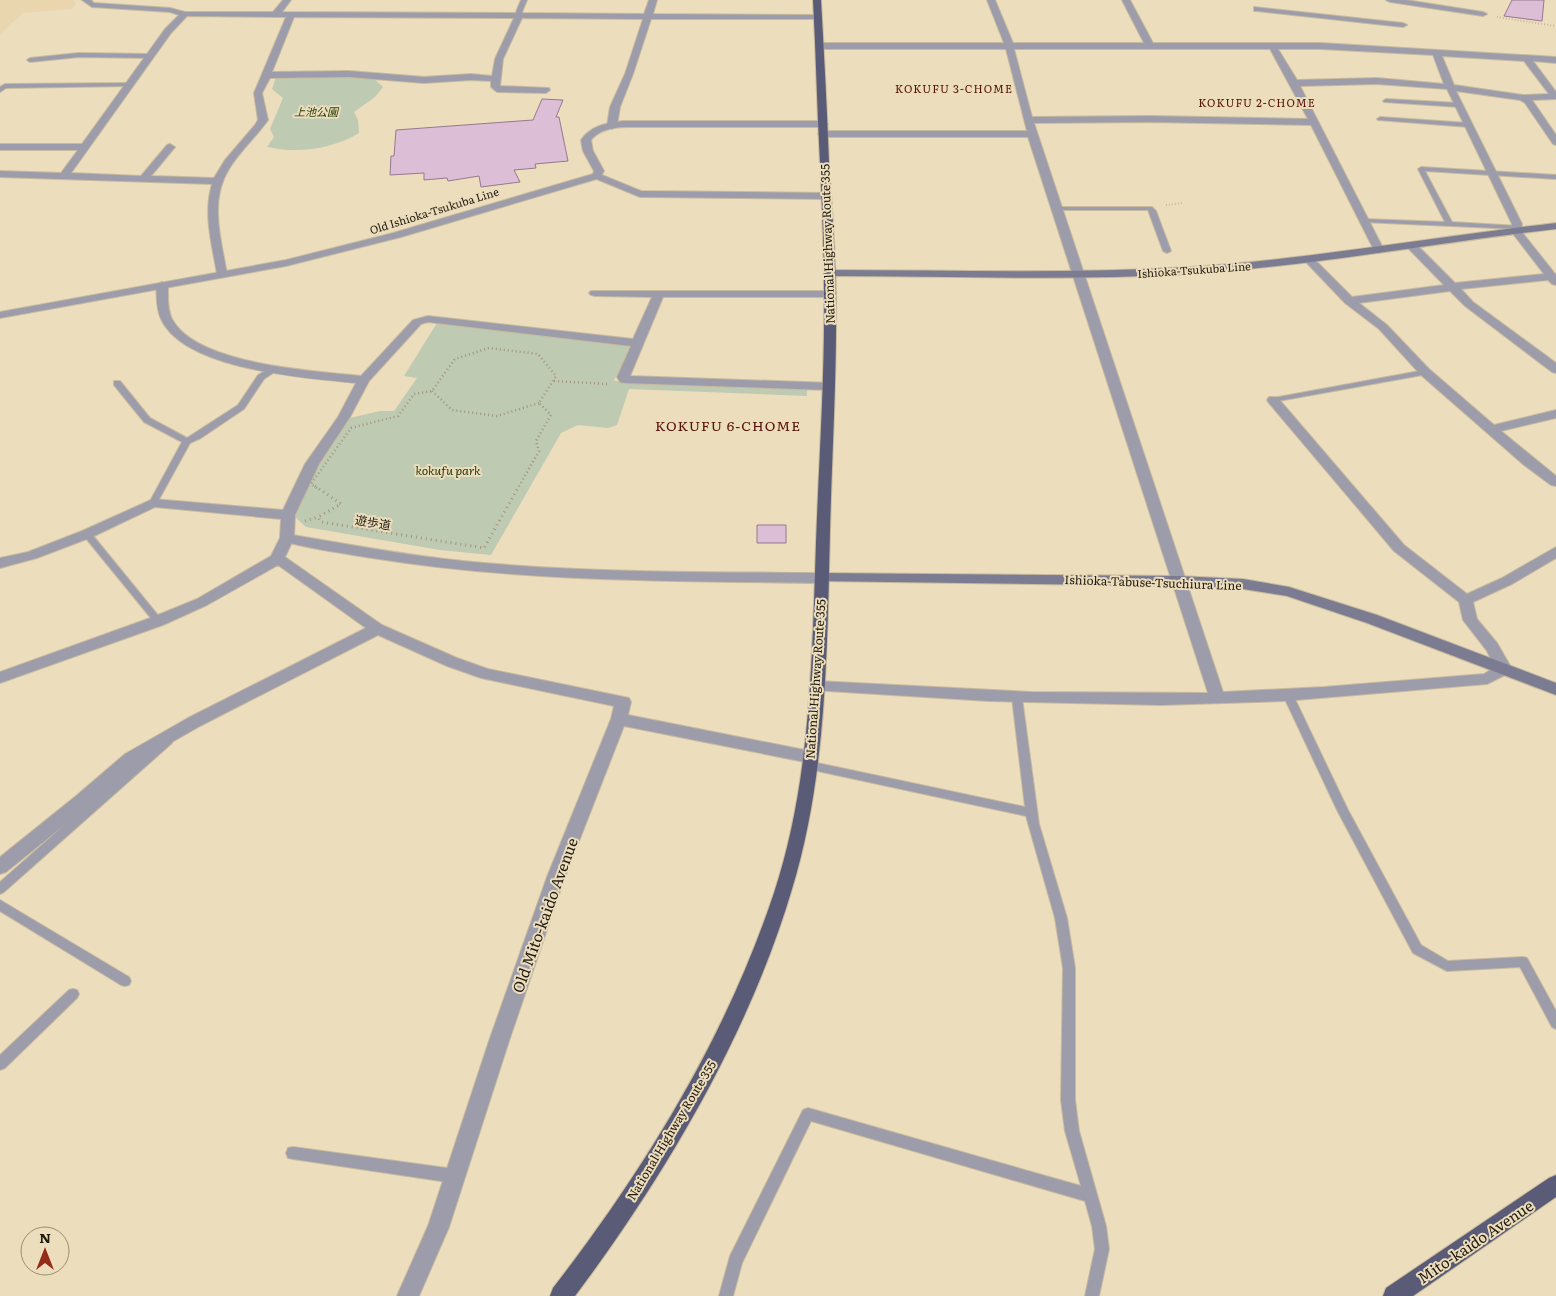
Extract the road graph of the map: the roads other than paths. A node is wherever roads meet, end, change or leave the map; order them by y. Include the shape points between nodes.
1 (86, 0) edge
2 (287, 0) edge
3 (524, 0) edge
4 (653, 0) edge
5 (817, 0) edge
6 (991, 0) edge
7 (1126, 0) edge
8 (1390, 0) edge
9 (1412, 2) edge
10 (1257, 9) dead end
11 (185, 14) junction
12 (520, 14) junction
13 (1483, 14) road end
14 (275, 15) junction
15 (291, 15) junction
16 (648, 16) junction
17 (818, 17) junction
18 (1400, 37) junction
19 (1009, 45) junction
20 (1272, 45) junction
21 (820, 46) junction
22 (1150, 46) junction
23 (1436, 52) junction
24 (150, 56) junction
25 (1527, 59) junction
26 (30, 60) dead end
27 (1556, 60) edge
28 (267, 74) junction
29 (497, 79) junction
30 (1294, 84) junction
31 (129, 85) junction
32 (1450, 86) junction
33 (0, 90) edge
34 (546, 90) dead end
35 (1556, 97) edge
36 (1523, 98) junction
37 (1386, 101) dead end
38 (1459, 105) junction
39 (1380, 119) dead end
40 (1028, 120) junction
41 (1313, 122) junction
42 (1469, 125) junction
43 (612, 126) junction
44 (823, 129) junction
45 (1032, 134) junction
46 (1556, 142) edge
47 (0, 147) edge
48 (85, 147) junction
49 (170, 147) dead end
50 (1493, 173) junction
51 (0, 174) edge
52 (65, 175) junction
53 (597, 176) junction
54 (1556, 178) edge
55 (143, 179) junction
56 (218, 181) junction
57 (826, 196) junction
58 (1056, 209) junction
59 (1364, 221) junction
60 (1450, 225) junction
61 (1556, 226) edge
62 (1516, 229) junction
63 (1411, 245) junction
64 (1167, 250) dead end
65 (1378, 250) junction
66 (1308, 259) junction
67 (830, 273) junction
68 (1078, 273) junction
69 (222, 274) junction
70 (1553, 279) edge
71 (162, 285) junction
72 (1451, 287) junction
73 (659, 293) junction
74 (595, 294) dead end
75 (830, 294) junction
76 (1349, 301) junction
77 (0, 314) edge
78 (637, 344) junction
79 (1550, 359) edge
80 (274, 369) junction
81 (1556, 369) edge
82 (1424, 372) junction
83 (364, 380) junction
84 (117, 382) dead end
85 (828, 386) junction
86 (1273, 400) joint
87 (1556, 414) edge
88 (1492, 430) junction
89 (187, 441) junction
90 (1556, 482) edge
91 (153, 503) junction
92 (288, 515) junction
93 (87, 534) junction
94 (287, 538) junction
95 (1556, 552) edge
96 (277, 559) junction
97 (0, 563) edge
98 (822, 578) junction
99 (1178, 581) junction
100 (1466, 600) junction
101 (158, 621) junction
102 (377, 629) junction
103 (1504, 669) junction
104 (0, 678) edge
105 (817, 686) junction
106 (1556, 689) edge
107 (1288, 695) junction
108 (1017, 698) junction
109 (1217, 698) junction
110 (619, 719) junction
111 (173, 733) junction
112 (809, 761) junction
113 (1032, 813) junction
114 (0, 867) edge
115 (0, 889) edge
116 (0, 905) edge
117 (125, 981) dead end
118 (73, 994) dead end
119 (1556, 1023) edge
120 (0, 1064) edge
121 (293, 1153) dead end
122 (454, 1176) junction
123 (1556, 1185) edge
124 (1089, 1195) junction
125 (408, 1296) edge
126 (561, 1296) edge
127 (726, 1296) edge
128 (1092, 1296) edge
129 (1394, 1296) edge

1 - 11 street via 92,5 170,10
2 - 14 street
3 - 12 lane
4 - 16 street
5 - 17 highway, National Highway Route 355
6 - 19 street
7 - 22 street
8 - 9 street
9 - 13 street
9 - 18 street
10 - 18 street
11 - 14 street
11 - 24 street
12 - 15 street
12 - 16 street
12 - 29 street via 499,59
14 - 15 street
15 - 28 street
16 - 17 street
16 - 43 street via 615,106
17 - 21 highway, National Highway Route 355
18 - 20 street
18 - 23 street
19 - 21 street
19 - 22 street
19 - 40 street
20 - 22 street
20 - 30 street
21 - 44 highway, National Highway Route 355
23 - 25 street
23 - 32 street
24 - 26 lane via 78,55
24 - 31 street
25 - 27 street
25 - 35 street
28 - 29 street via 349,74 424,80
28 - 56 street via 258,93 263,120 224,168
29 - 34 street via 495,87 498,89
30 - 32 street via 1350,80
30 - 41 street
31 - 33 lane via 5,86
31 - 48 street
32 - 36 street
32 - 38 street
35 - 36 street
36 - 46 street
37 - 38 lane
38 - 42 street
39 - 42 lane
40 - 41 street
40 - 45 street
41 - 59 street
42 - 50 street
43 - 44 street
43 - 53 street via 592,133 586,140 599,172
44 - 45 street
44 - 57 highway, National Highway Route 355
45 - 58 street
47 - 48 street
48 - 52 street
49 - 55 street
50 - 54 lane
50 - 60 lane via 1421,169
50 - 62 street via 1517,224
51 - 52 street
52 - 55 street
53 - 57 street via 610,184 647,194
53 - 69 street, Old Ishioka-Tsukuba Line via 346,249
55 - 56 street
56 - 69 street via 212,211
57 - 67 highway, National Highway Route 355
58 - 64 lane via 1150,208
58 - 68 street
59 - 60 lane
59 - 65 street
60 - 62 lane
61 - 62 main road, Ishioka-Tsukuba Line
62 - 63 main road, Ishioka-Tsukuba Line
62 - 70 street
63 - 65 main road, Ishioka-Tsukuba Line
63 - 72 street
65 - 66 main road, Ishioka-Tsukuba Line
66 - 68 main road, Ishioka-Tsukuba Line via 1184,271
66 - 76 street
67 - 68 main road, Ishioka-Tsukuba Line
67 - 75 highway, National Highway Route 355
68 - 99 street
69 - 71 street, Old Ishioka-Tsukuba Line
70 - 72 street
71 - 77 street, Old Ishioka-Tsukuba Line
71 - 80 street via 167,321 181,338 225,358
72 - 76 street
72 - 79 street via 1469,304
73 - 74 street
73 - 75 street
73 - 78 street
75 - 85 highway, National Highway Route 355
76 - 82 street via 1383,327
78 - 83 street via 424,319
78 - 85 street via 624,379
79 - 81 street
80 - 83 street
80 - 89 lane via 261,377 241,406
82 - 86 lane
82 - 88 street
83 - 92 street via 312,464
84 - 89 lane via 147,420
85 - 98 highway, National Highway Route 355
86 - 100 street via 1399,548
87 - 88 street
88 - 90 street
89 - 91 lane
91 - 92 street
91 - 93 street
92 - 94 street
93 - 97 street via 32,555
93 - 101 lane
94 - 96 street
94 - 98 street via 488,568 648,577
95 - 100 street via 1507,581
96 - 101 street via 202,602
96 - 102 street
98 - 99 main road, Ishioka-Tabuse-Tsuchiura Line
98 - 105 highway, National Highway Route 355
99 - 103 main road, Ishioka-Tabuse-Tsuchiura Line via 1243,584 1289,592 1372,619
99 - 109 street
100 - 103 street via 1468,617
101 - 104 street
102 - 110 street via 486,674 623,702
102 - 111 street
103 - 106 main road, Ishioka-Tabuse-Tsuchiura Line
103 - 107 street via 1487,679
105 - 108 street
105 - 112 highway, National Highway Route 355
107 - 109 street
107 - 119 lane via 1343,810 1417,949 1447,966 1523,962
108 - 109 street
108 - 113 lane
110 - 112 street
110 - 122 street, Old Mito-kaido Avenue via 556,877
111 - 114 street via 131,758
111 - 115 lane via 164,745
112 - 113 lane
112 - 126 highway, National Highway Route 355 via 798,832 783,889 720,1048 653,1164
113 - 124 lane via 1061,918 1069,968 1068,1100 1072,1131
116 - 117 lane
118 - 120 lane
121 - 122 lane
122 - 125 street, Old Mito-kaido Avenue via 438,1227
123 - 129 highway, Mito-kaido Avenue
124 - 127 lane via 808,1114 736,1261
124 - 128 lane via 1102,1249

